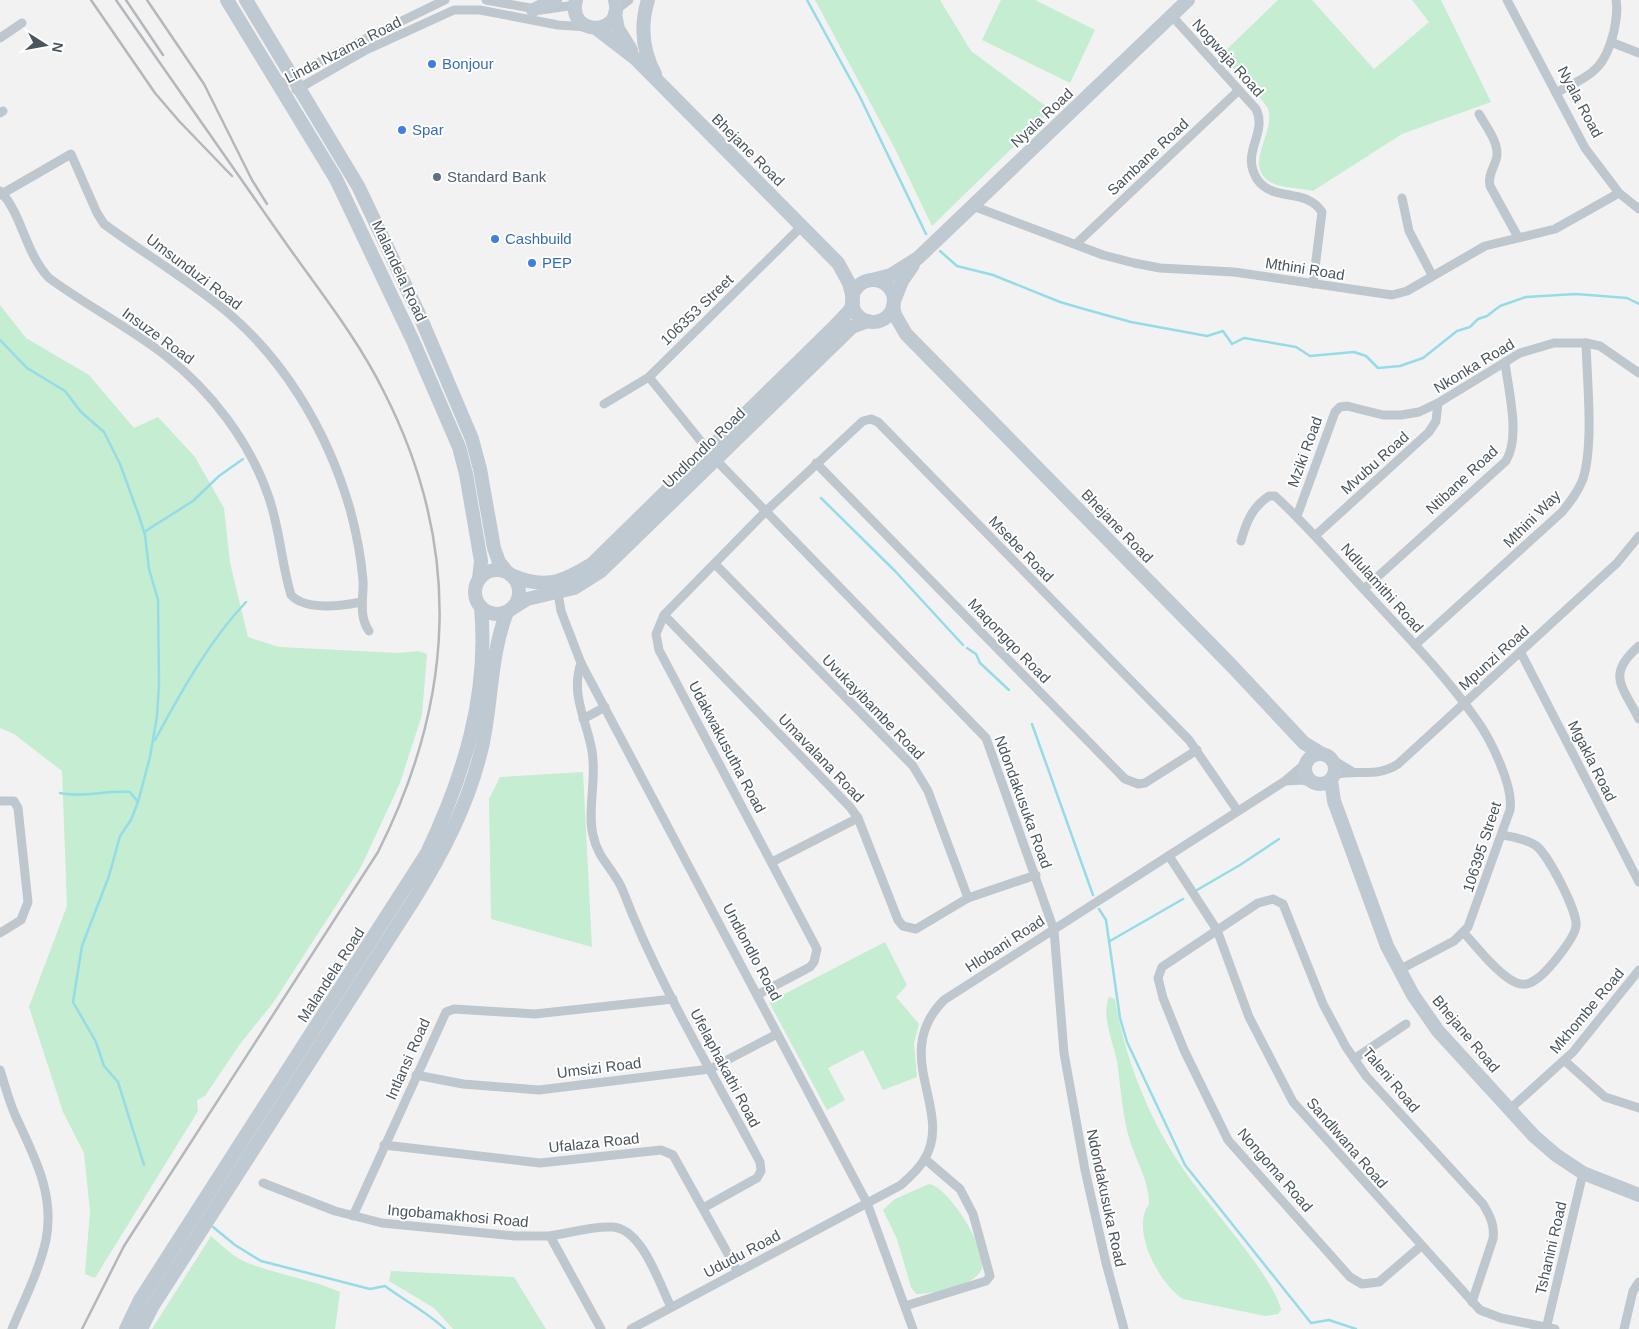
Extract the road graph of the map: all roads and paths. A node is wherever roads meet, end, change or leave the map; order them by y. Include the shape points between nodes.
1 (227, 0) edge
2 (246, 0) edge
3 (445, 0) edge
4 (486, 0) edge
5 (555, 0) edge
6 (629, 0) edge
7 (648, 0) edge
8 (1188, 0) edge
9 (1507, 0) edge
10 (1616, 0) edge
11 (576, 1) edge
12 (498, 2) junction
13 (615, 8) edge
14 (533, 10) junction
15 (495, 13) junction
16 (1172, 16) junction
17 (405, 19) junction
18 (22, 23) dead end
19 (592, 28) junction
20 (411, 30) junction
21 (0, 38) edge
22 (1611, 42) junction
23 (1639, 53) edge
24 (636, 59) junction
25 (297, 82) junction
26 (664, 88) junction
27 (1239, 90) junction
28 (282, 91) junction
29 (1556, 93) junction
30 (1479, 114) dead end
31 (1, 193) edge
32 (1619, 193) junction
33 (1402, 198) dead end
34 (973, 206) junction
35 (1639, 209) edge
36 (802, 226) junction
37 (1518, 237) junction
38 (1076, 244) junction
39 (918, 258) junction
40 (838, 263) junction
41 (1432, 275) junction
42 (870, 280) junction
43 (1313, 284) junction
44 (853, 301) junction
45 (894, 304) junction
46 (873, 321) junction
47 (906, 334) junction
48 (1586, 343) junction
49 (1505, 362) junction
50 (1639, 373) edge
51 (649, 377) junction
52 (1438, 403) junction
53 (604, 404) dead end
54 (1347, 406) joint
55 (712, 454) junction
56 (816, 463) junction
57 (766, 511) junction
58 (1297, 516) junction
59 (1316, 535) junction
60 (1639, 536) edge
61 (1241, 541) dead end
62 (715, 564) junction
63 (509, 574) junction
64 (479, 579) junction
65 (557, 587) junction
66 (1364, 589) junction
67 (361, 602) junction
68 (481, 607) junction
69 (509, 610) junction
70 (664, 615) junction
71 (369, 632) dead end
72 (1415, 645) junction
73 (1639, 646) edge
74 (1521, 653) junction
75 (581, 663) junction
76 (1464, 703) junction
77 (604, 707) junction
78 (583, 719) junction
79 (1639, 719) edge
80 (1304, 743) junction
81 (1197, 750) junction
82 (1327, 757) junction
83 (1307, 762) junction
84 (1353, 772) junction
85 (1285, 781) junction
86 (1325, 781) junction
87 (0, 801) edge
88 (1237, 810) junction
89 (858, 818) junction
90 (1502, 835) junction
91 (1169, 856) junction
92 (772, 862) junction
93 (1036, 875) junction
94 (1639, 882) edge
95 (968, 898) junction
96 (1054, 930) junction
97 (1216, 930) junction
98 (0, 933) edge
99 (1464, 933) junction
100 (1399, 970) junction
101 (1639, 970) edge
102 (757, 995) junction
103 (673, 1000) junction
104 (1406, 1024) dead end
105 (777, 1034) junction
106 (1354, 1059) junction
107 (1565, 1061) junction
108 (710, 1069) junction
109 (0, 1070) edge
110 (416, 1075) junction
111 (1639, 1108) edge
112 (1510, 1109) junction
113 (384, 1145) junction
114 (926, 1159) junction
115 (1583, 1173) junction
116 (263, 1183) dead end
117 (1639, 1194) edge
118 (867, 1203) junction
119 (704, 1208) junction
120 (353, 1216) junction
121 (550, 1236) junction
122 (1421, 1246) junction
123 (738, 1272) junction
124 (1639, 1282) edge
125 (1472, 1302) junction
126 (905, 1306) junction
127 (671, 1307) junction
128 (1550, 1328) edge
129 (12, 1329) edge
130 (126, 1329) edge
131 (141, 1329) edge
132 (601, 1329) edge
133 (631, 1329) edge
134 (913, 1329) edge
135 (1124, 1329) edge
136 (1624, 1329) edge

1 - 28 main road, Malandela Road
2 - 25 main road, Malandela Road
3 - 17 street, Linda Nzama Road
4 - 12 street
5 - 14 main road
6 - 13 street
7 - 26 main road via 643,40 652,67
8 - 16 main road, Nyala Road
9 - 29 street, Nyala Road
10 - 22 street via 1617,15
11 - 14 street via 548,10
11 - 19 main road via 577,18
12 - 14 street
12 - 15 street
13 - 19 main road via 610,23
13 - 24 main road, Bhejane Road via 618,29
15 - 19 street, Linda Nzama Road
15 - 20 street, Linda Nzama Road via 454,10
16 - 27 street, Nogwaja Road
16 - 34 main road, Nyala Road
17 - 20 street
17 - 25 street, Linda Nzama Road
18 - 21 street
19 - 24 main road, Bhejane Road
20 - 25 street, Linda Nzama Road
22 - 23 street
22 - 29 street via 1605,59 1596,70
24 - 26 main road, Bhejane Road
25 - 28 street, Linda Nzama Road
25 - 28 street, Linda Nzama Road
25 - 63 main road, Malandela Road via 365,199 447,377 472,439 494,548 499,562
26 - 36 main road, Bhejane Road
27 - 38 street, Sambane Road
27 - 43 street, Nogwaja Road via 1260,116 1251,157 1257,178 1273,193 1308,199 1322,212
28 - 64 main road, Malandela Road via 350,203 459,448 481,561
29 - 32 street, Nyala Road via 1586,148
30 - 37 street via 1497,148 1488,180
31 - 67 street, Insuze Road via 36,262 49,278 165,355 184,370 220,409 252,458 268,495 280,534 291,595 296,601 348,605
31 - 67 street, Umsunduzi Road via 71,154 96,213 104,224 216,302 244,328 297,392 328,447 350,512 362,574
32 - 35 street, Nyala Road
32 - 37 street, Mthini Road via 1556,229
33 - 41 street via 1410,231
34 - 38 street, Mthini Road
34 - 39 main road, Nyala Road
36 - 40 main road, Bhejane Road
36 - 51 street, 106353 Street
37 - 41 street, Mthini Road via 1485,246
38 - 43 street, Mthini Road via 1103,255 1160,268 1234,272
39 - 42 main road, Nyala Road via 891,275
39 - 45 main road, Nyala Road via 902,281
40 - 42 main road, Bhejane Road
40 - 44 main road, Bhejane Road via 849,283
41 - 43 street, Mthini Road via 1407,291 1392,295
42 - 44 main road via 857,287
42 - 45 main road via 888,286
44 - 46 main road via 856,313
44 - 55 main road, Undlondlo Road via 850,310
45 - 46 main road via 886,318
45 - 47 main road, Bhejane Road
46 - 47 main road, Bhejane Road
46 - 55 main road, Undlondlo Road via 852,327
47 - 80 main road, Bhejane Road
48 - 49 street, Nkonka Road via 1542,345
48 - 50 street, Nkonka Road via 1608,351
48 - 72 street, Mthini Way via 1587,455 1576,493 1562,512
49 - 52 street, Nkonka Road
49 - 66 street, Ntibane Road via 1513,431 1513,445 1506,461
51 - 53 street, 106353 Street
51 - 55 street, Ndondakusuka Road
52 - 54 street, Nkonka Road via 1419,412 1401,415 1383,415
52 - 59 street, Mvubu Road via 1436,421 1429,432
54 - 58 street, Mziki Road via 1335,412
55 - 57 street, Ndondakusuka Road
55 - 65 main road, Undlondlo Road via 592,564
56 - 57 street, Msebe Road
56 - 81 street, Maqongqo Road via 1126,779 1145,783
56 - 81 street, Msebe Road via 863,421 871,419 878,422
57 - 62 street, Udakwakusutha Road
57 - 93 street, Ndondakusuka Road via 980,730 990,747
58 - 59 street, Ndlulamithi Road
58 - 61 street, Ndlulamithi Road via 1275,496 1269,496 1248,517
59 - 66 street, Ndlulamithi Road
60 - 74 street, Mpunzi Road via 1618,563
62 - 70 street, Udakwakusutha Road
62 - 95 street, Uvukayibambe Road via 912,766 928,791
63 - 64 main road via 491,571
63 - 65 main road, Undlondlo Road
63 - 69 main road via 517,583 519,592 517,601
64 - 68 main road via 475,597
65 - 69 main road, Undlondlo Road
65 - 75 street, Undlondlo Road
66 - 72 street, Ndlulamithi Road
67 - 71 street, Umsunduzi Road via 364,625
68 - 69 main road via 490,613
68 - 130 main road, Malandela Road via 482,680 474,728 458,782 427,853 140,1300
69 - 131 main road, Malandela Road via 498,635 482,748 464,806 442,852
70 - 89 street, Umavalana Road
70 - 92 street, Udakwakusutha Road via 656,634 659,650
72 - 76 street, Ndlulamithi Road
73 - 79 street via 1624,659 1619,674
74 - 76 street, Mpunzi Road
74 - 94 street, Mgakla Road
75 - 77 street, Undlondlo Road
75 - 78 street, Ufelaphakathi Road via 577,680
76 - 84 street, Mpunzi Road via 1388,770
76 - 90 street, 106395 Street via 1483,730 1511,792 1510,810
77 - 78 street
77 - 102 street, Undlondlo Road
78 - 103 street, Ufelaphakathi Road via 594,764 592,833 602,860 621,886 631,916
80 - 82 main road, Bhejane Road
80 - 83 main road, Bhejane Road
81 - 88 street, Msebe Road
82 - 83 main road via 1314,755
82 - 84 street, Mpunzi Road
82 - 86 main road via 1336,768
83 - 85 street, Hlobani Road
83 - 86 main road via 1306,774
84 - 86 street, Mpunzi Road
85 - 86 street
85 - 88 street, Hlobani Road
86 - 100 main road, Bhejane Road
87 - 98 street via 14,801 18,808 28,902 21,920
88 - 91 street, Hlobani Road
89 - 92 street
89 - 95 street, Umavalana Road via 903,926 916,929
90 - 99 street, 106395 Street via 1473,918
90 - 99 street via 1531,843 1543,852 1575,914 1575,932 1544,973 1526,984 1517,983 1503,974
91 - 96 street, Hlobani Road
91 - 97 street, Sandlwana Road
92 - 102 street, Udakwakusutha Road via 817,949 810,968
93 - 95 street, Umavalana Road
93 - 96 street, Ndondakusuka Road
96 - 114 street, Hlobani Road via 944,1000 931,1015 921,1039 920,1060 931,1112 932,1131
96 - 135 street, Ndondakusuka Road via 1064,1053 1085,1170
97 - 106 street, Taleni Road via 1268,899 1283,904 1323,1004
97 - 122 street, Sandlwana Road via 1249,1017 1293,1102
97 - 122 street, Nongoma Road via 1162,967 1158,978 1184,1050 1228,1140 1357,1282 1367,1286 1379,1282
99 - 100 street, 106395 Street
100 - 112 main road, Bhejane Road via 1438,1031
101 - 107 street, Mkhombe Road
102 - 105 street, Undlondlo Road
103 - 108 street, Ufelaphakathi Road
103 - 110 street, Intlansi Road via 535,1014 450,1010 443,1016
104 - 106 street
105 - 108 street, Umsizi Road
105 - 118 street, Undlondlo Road
106 - 125 street, Taleni Road via 1483,1204 1490,1217 1493,1239
107 - 111 street via 1605,1097
107 - 112 street, Mkhombe Road
108 - 110 street, Umsizi Road via 539,1090 463,1084
108 - 119 street, Ufelaphakathi Road via 760,1162 761,1172 757,1178
109 - 129 street via 15,1115 38,1163 48,1207 43,1251
110 - 113 street, Intlansi Road
112 - 115 main road, Bhejane Road via 1534,1136
113 - 119 street, Ufalaza Road via 540,1163 661,1150 673,1155
113 - 120 street, Intlansi Road
114 - 118 street, Hlobani Road via 901,1185
114 - 126 street via 960,1189 973,1214 990,1276 986,1281
115 - 117 main road, Bhejane Road
115 - 128 street, Tshanini Road
116 - 120 street, Ingobamakhosi Road
118 - 123 street, Ududu Road
118 - 126 street, Undlondlo Road
119 - 123 street, Ufalaza Road
120 - 121 street, Ingobamakhosi Road via 411,1226
121 - 127 street, Ingobamakhosi Road via 604,1227 626,1230 637,1240
121 - 132 street
122 - 125 street, Sandlwana Road
123 - 127 street, Ududu Road
124 - 136 street via 1633,1291
125 - 128 street, Sandlwana Road via 1492,1316
126 - 134 street, Undlondlo Road
127 - 133 street, Ududu Road

